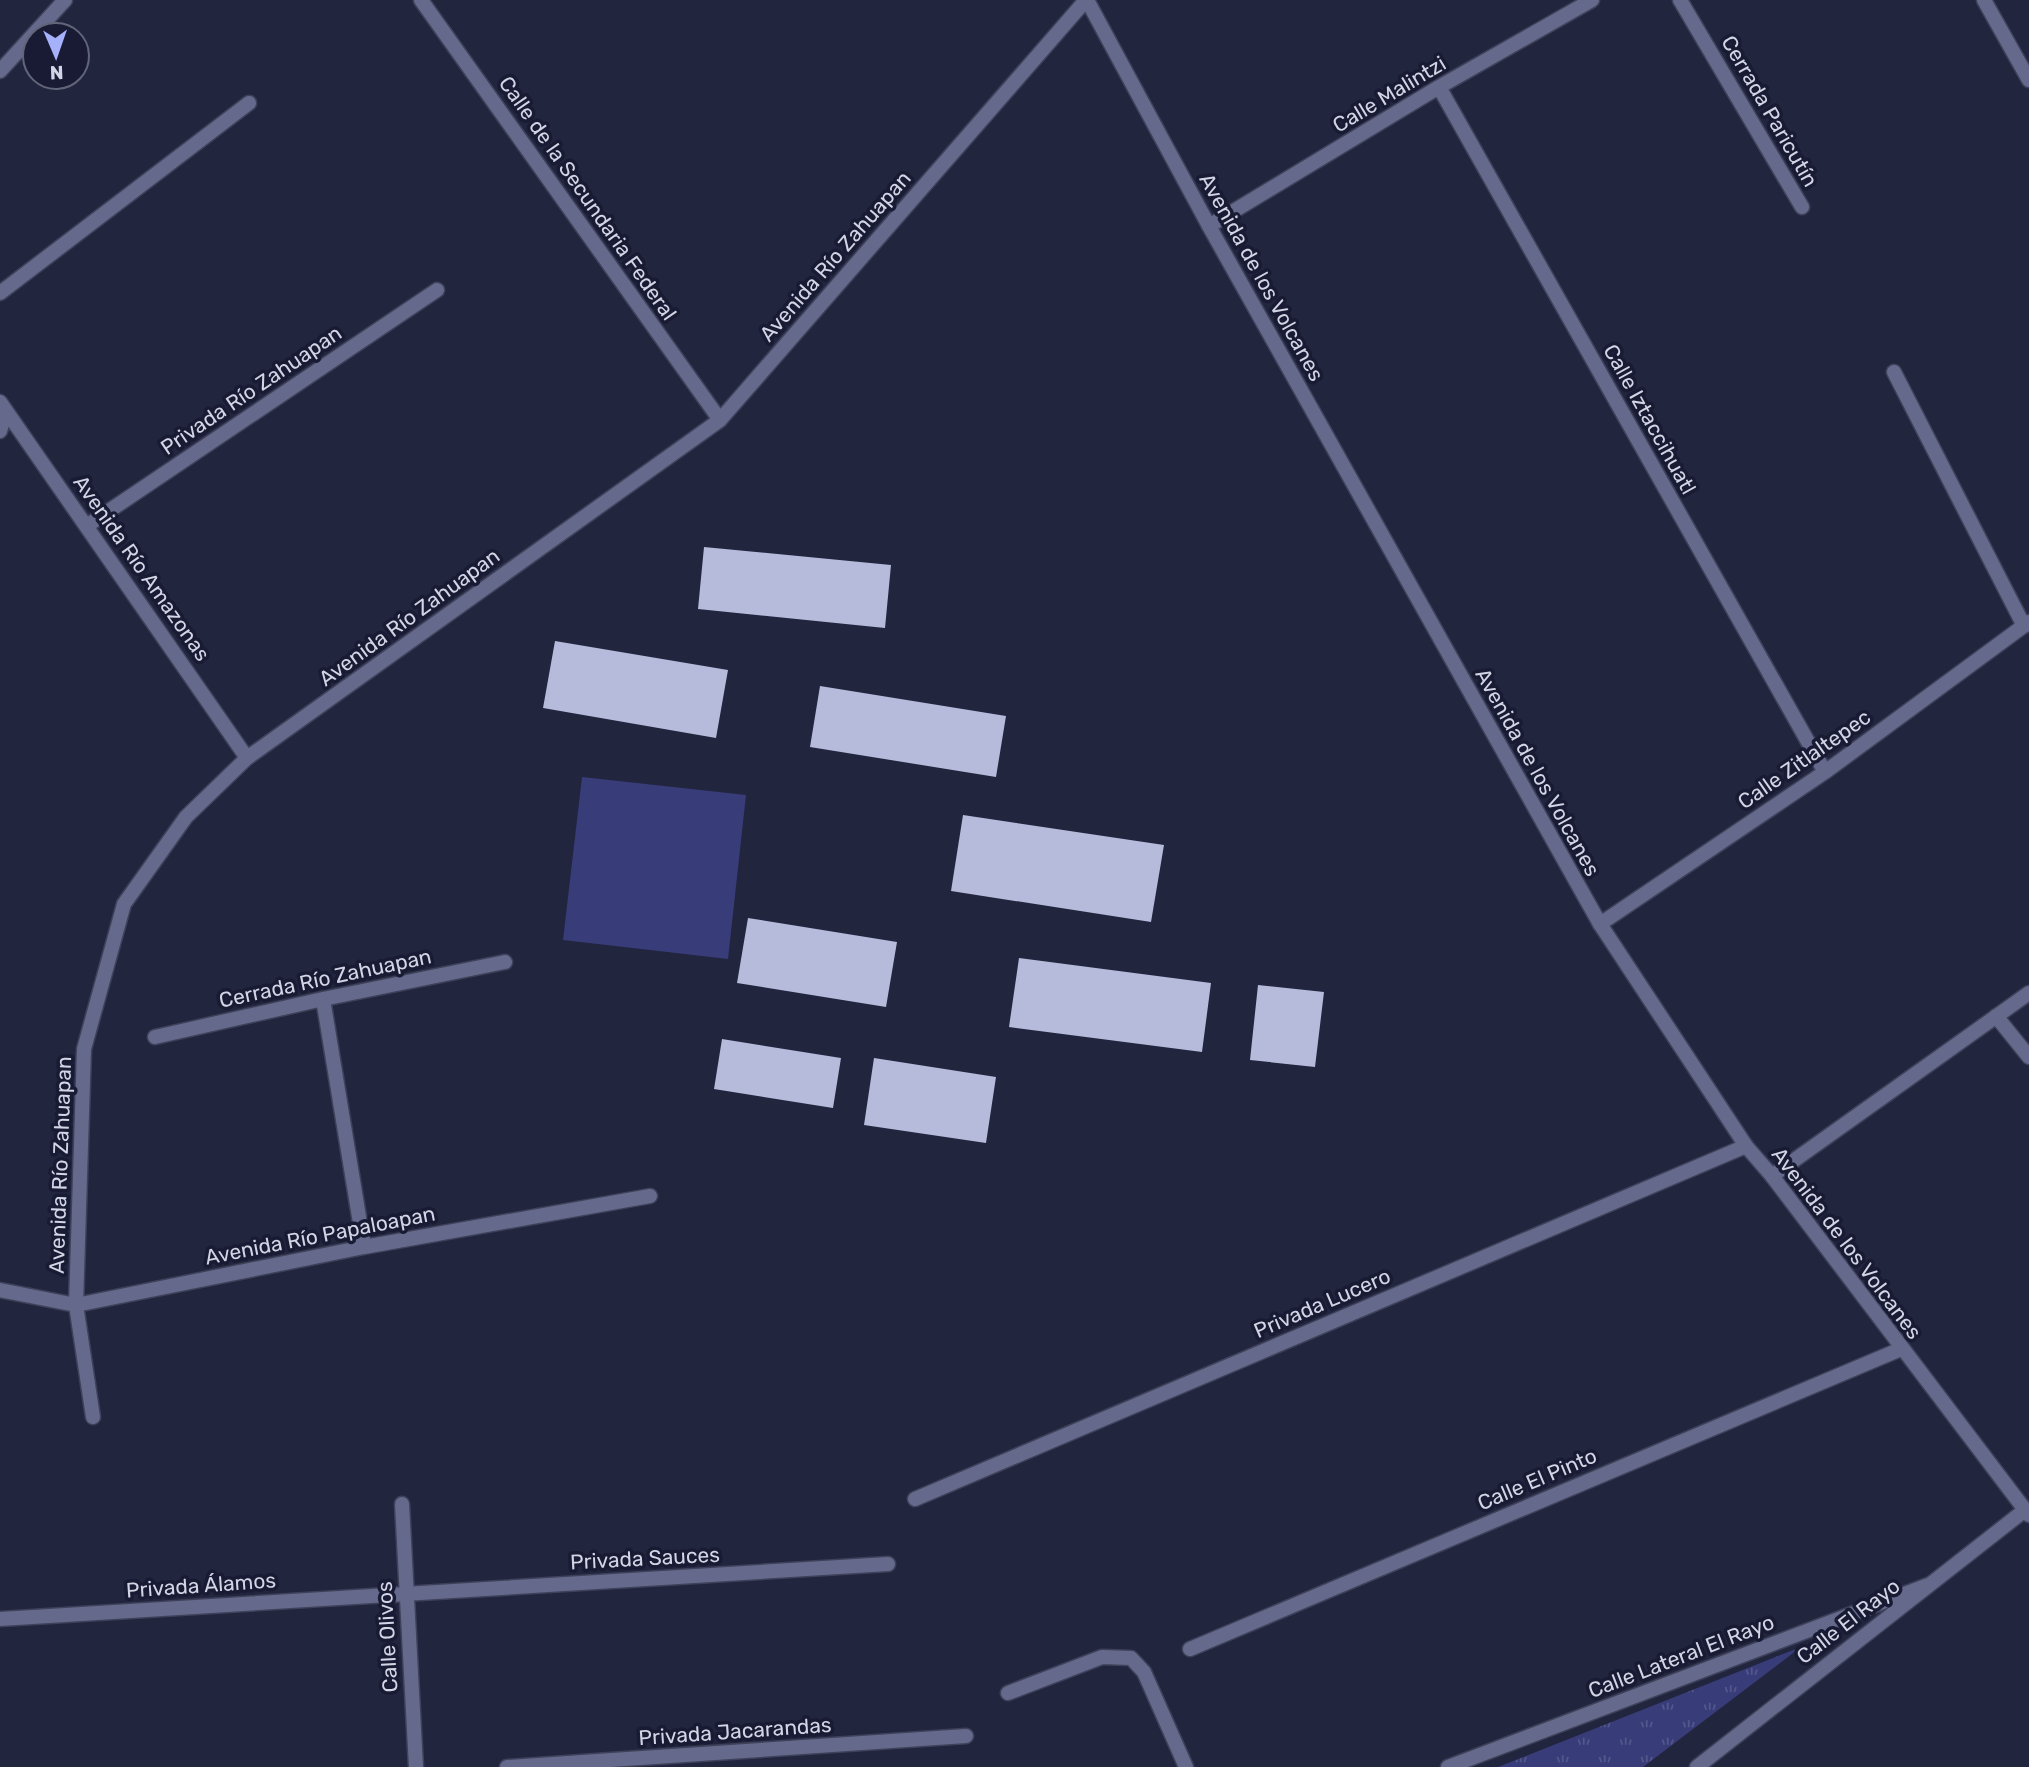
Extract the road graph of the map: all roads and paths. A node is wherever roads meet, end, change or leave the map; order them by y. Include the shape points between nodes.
1 (65, 0) edge
2 (421, 0) edge
3 (1086, 0) edge
4 (1592, 0) edge
5 (1681, 0) edge
6 (1984, 0) edge
7 (0, 71) edge
8 (2029, 80) edge
9 (1439, 87) junction
10 (248, 103) dead end
11 (1801, 207) dead end
12 (1209, 226) junction
13 (436, 290) dead end
14 (0, 293) edge
15 (1894, 372) dead end
16 (3, 407) edge
17 (720, 420) junction
18 (0, 431) edge
19 (88, 525) junction
20 (2027, 624) edge
21 (247, 758) junction
22 (1825, 772) junction
23 (1600, 924) junction
24 (505, 962) dead end
25 (2029, 993) edge
26 (323, 999) junction
27 (1996, 1016) junction
28 (155, 1037) dead end
29 (2029, 1057) edge
30 (1746, 1146) junction
31 (1772, 1176) junction
32 (650, 1196) dead end
33 (364, 1247) junction
34 (0, 1290) edge
35 (76, 1305) junction
36 (1901, 1349) junction
37 (93, 1417) dead end
38 (915, 1499) dead end
39 (401, 1504) dead end
40 (2027, 1513) edge
41 (888, 1564) dead end
42 (1928, 1585) junction
43 (405, 1593) junction
44 (0, 1619) edge
45 (1190, 1650) dead end
46 (1009, 1693) dead end
47 (966, 1736) dead end
48 (416, 1767) edge
49 (507, 1767) edge
50 (1186, 1767) edge
51 (1448, 1767) edge
52 (1697, 1767) edge

1 - 7 street
2 - 17 street, Calle de la Secundaria Federal
3 - 12 street, Avenida de los Volcanes
3 - 17 street, Avenida Río Zahuapan
4 - 9 street, Calle Malintzi
5 - 11 street, Cerrada Paricutín
6 - 8 street
9 - 12 street, Calle Malintzi
9 - 22 street, Calle Iztaccihuatl
10 - 14 street
12 - 23 street, Avenida de los Volcanes
13 - 19 street, Privada Río Zahuapan
15 - 20 street
16 - 18 street
16 - 19 street, Avenida Río Amazonas
17 - 21 street, Avenida Río Zahuapan
19 - 21 street, Avenida Río Amazonas
20 - 22 street, Calle Zitlaltepec
21 - 35 street, Avenida Río Zahuapan via 186,817 124,904 85,1049
22 - 23 street, Calle Zitlaltepec
23 - 30 street, Avenida de los Volcanes
24 - 26 street, Cerrada Río Zahuapan
25 - 27 street
26 - 28 street, Cerrada Río Zahuapan
26 - 33 street
27 - 29 street
27 - 31 street
30 - 31 street, Avenida de los Volcanes
30 - 38 street, Privada Lucero
31 - 36 street, Avenida de los Volcanes
32 - 33 street, Avenida Río Papaloapan
33 - 35 street, Avenida Río Papaloapan
34 - 35 street, Avenida Río Papaloapan
35 - 37 street, Avenida Río Zahuapan
36 - 40 street, Avenida de los Volcanes
36 - 45 street, Calle El Pinto
39 - 43 street, Calle Olivos
40 - 42 street, Calle El Rayo
41 - 43 street, Privada Sauces
42 - 51 street, Calle Lateral El Rayo
42 - 52 street, Calle El Rayo
43 - 44 street, Privada Álamos
43 - 48 street, Calle Olivos
46 - 50 street via 1101,1657 1131,1658 1144,1672
47 - 49 street, Privada Jacarandas

